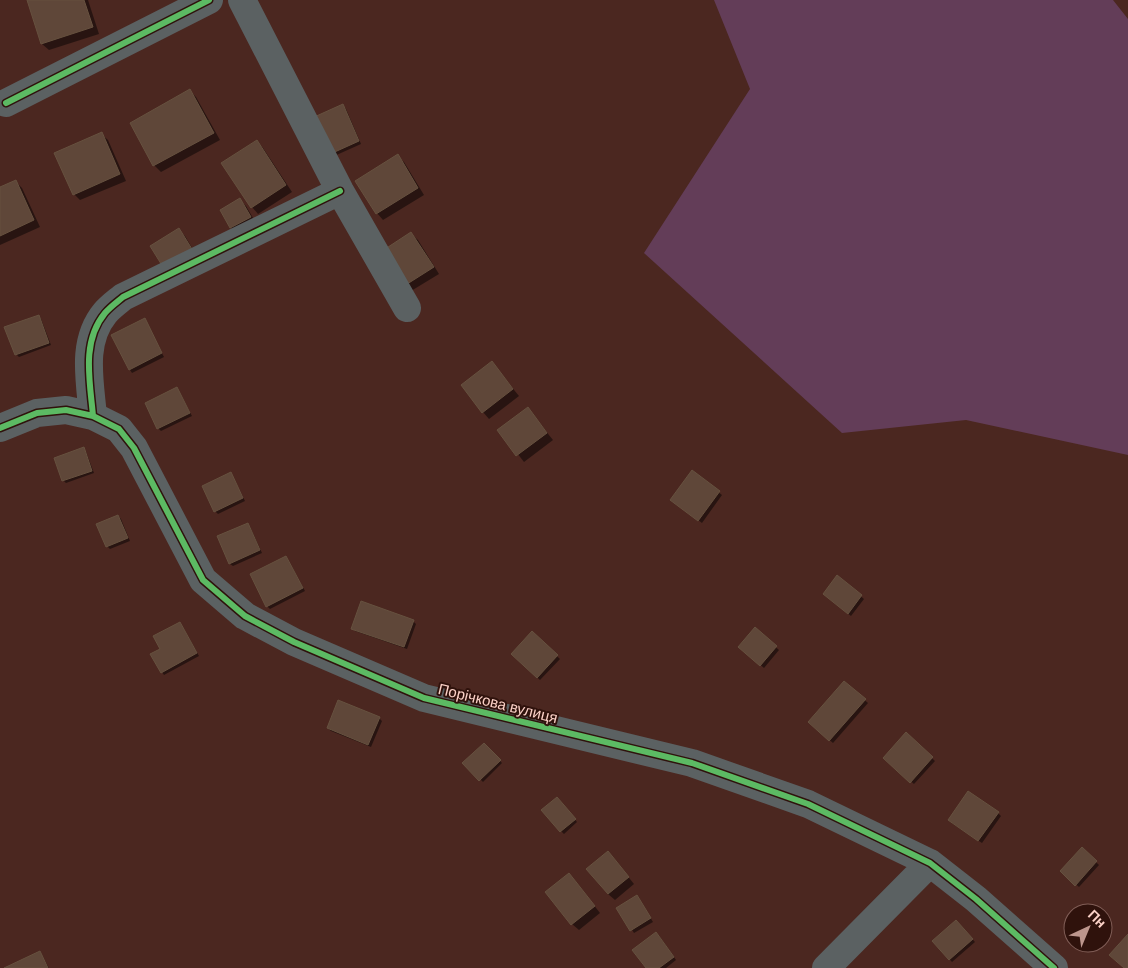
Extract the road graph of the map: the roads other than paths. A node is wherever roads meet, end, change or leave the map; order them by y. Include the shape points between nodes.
1 (210, 0) edge
2 (242, 0) edge
3 (6, 103) dead end
4 (340, 191) junction
5 (407, 308) dead end
6 (94, 416) junction
7 (0, 428) edge
8 (930, 863) junction
9 (826, 968) edge
10 (1054, 968) edge

1 - 3 street
2 - 4 street
4 - 5 street
4 - 6 street via 122,297 105,313 93,334 88,357
6 - 7 street, Порічкова вулиця via 66,410 37,413
6 - 8 street, Порічкова вулиця via 119,429 129,442 203,580 245,616 294,642 424,698 692,763 808,804
8 - 9 street
8 - 10 street, Порічкова вулиця

